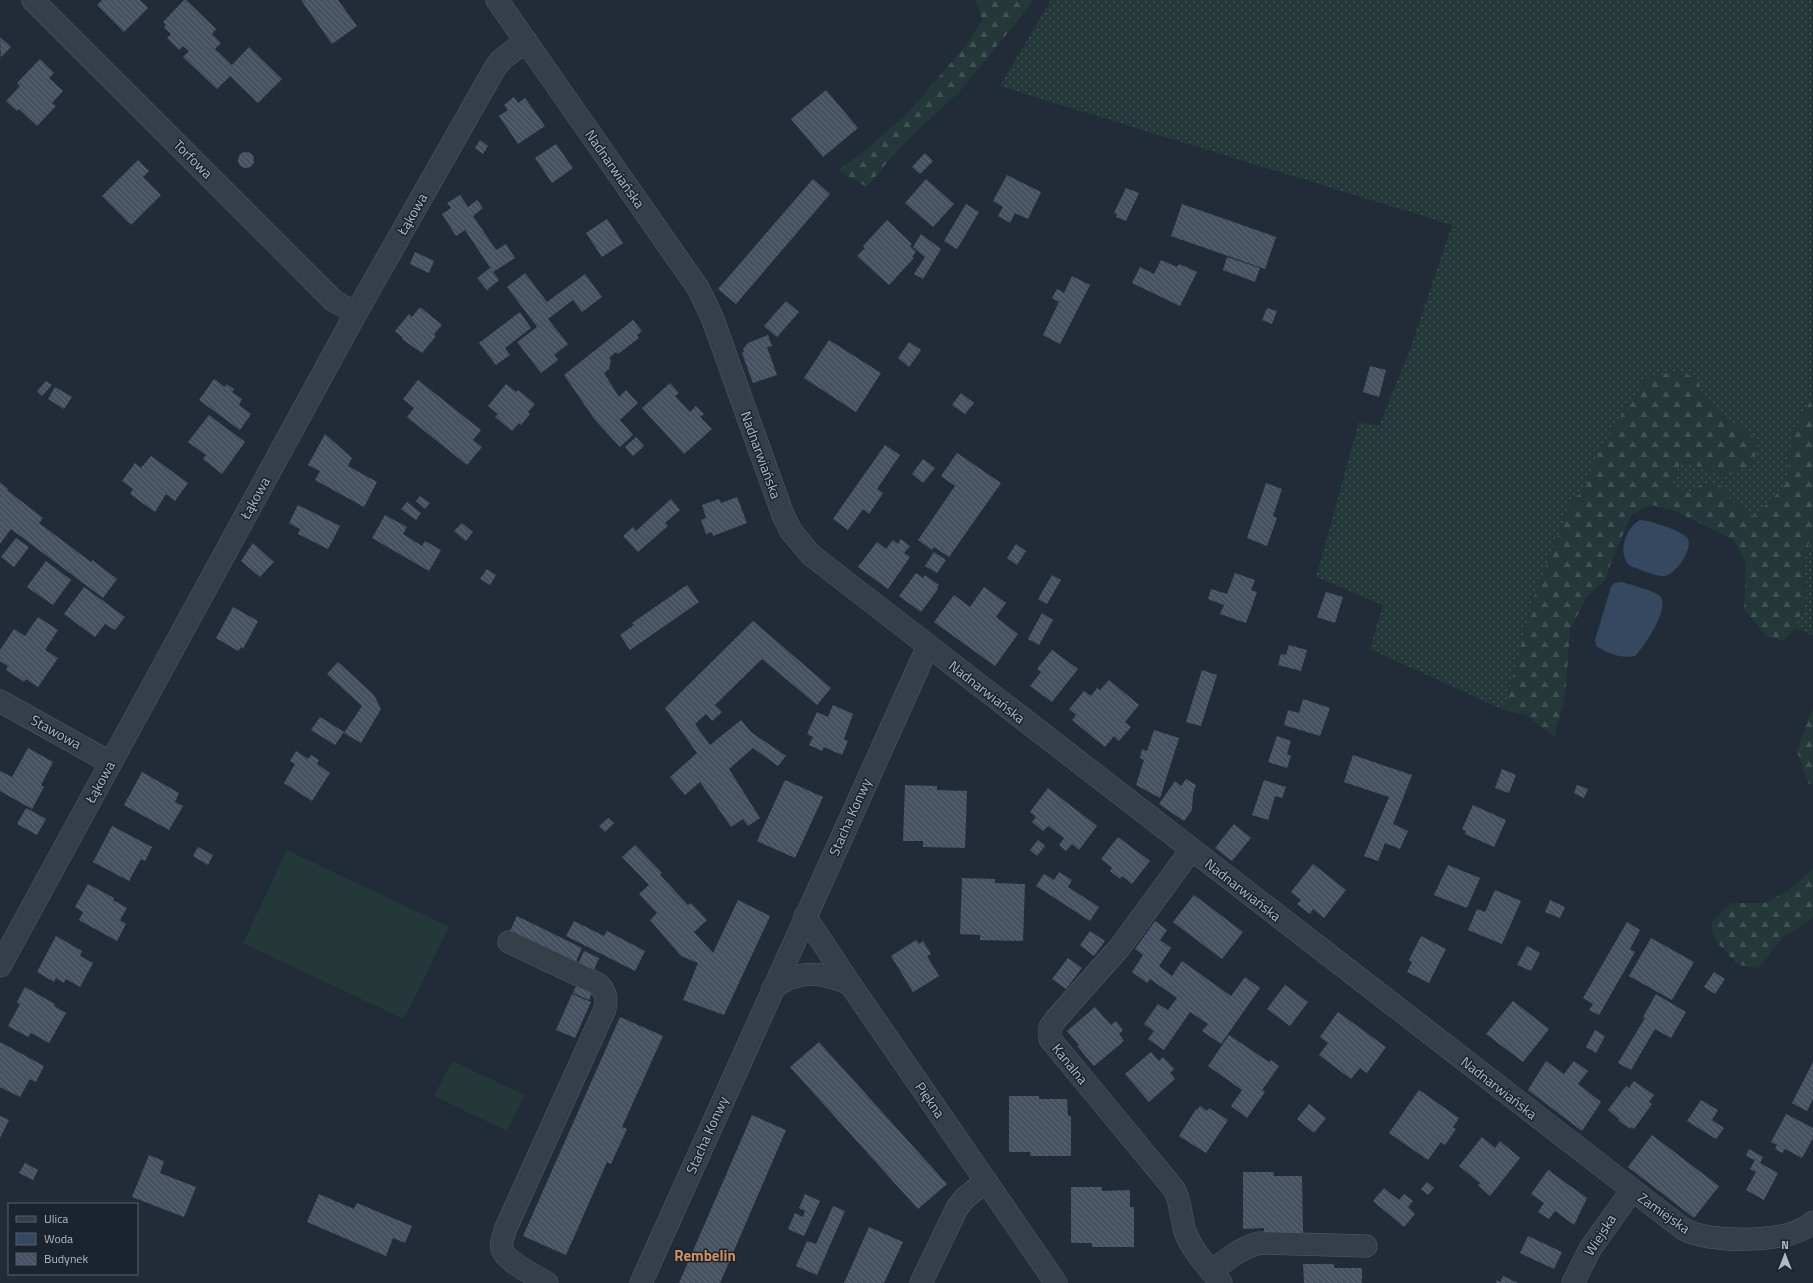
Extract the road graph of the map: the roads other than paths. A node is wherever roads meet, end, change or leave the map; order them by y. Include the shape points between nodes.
1 (33, 0) edge
2 (497, 0) edge
3 (526, 41) junction
4 (356, 313) junction
5 (928, 646) junction
6 (0, 701) edge
7 (111, 762) junction
8 (1191, 850) junction
9 (805, 916) junction
10 (509, 942) dead end
11 (0, 966) edge
12 (850, 984) junction
13 (773, 988) junction
14 (986, 1181) junction
15 (1632, 1190) junction
16 (1812, 1225) edge
17 (1366, 1246) dead end
18 (1216, 1277) edge
19 (547, 1283) edge
20 (641, 1283) edge
21 (921, 1283) edge
22 (1056, 1283) edge
23 (1573, 1283) edge

1 - 4 street, Torfowa via 334,300
2 - 3 street, Nadnarwiańska
3 - 4 street, Łąkowa via 501,60 495,68
3 - 5 street, Nadnarwiańska via 698,288 712,317 791,531 810,555
4 - 7 street, Łąkowa
5 - 8 street, Nadnarwiańska
5 - 9 street, Stacha Konwy
6 - 7 street, Stawowa
7 - 11 street, Łąkowa
8 - 15 street, Nadnarwiańska
8 - 18 street, Kanalna via 1120,947 1050,1027 1050,1040 1174,1189 1189,1240
9 - 12 street, Piękna
9 - 13 street, Stacha Konwy
10 - 19 street via 598,984 606,998 603,1014 505,1230 501,1247 504,1255 510,1260
12 - 13 street via 827,975 809,974 791,978
12 - 14 street, Piękna
13 - 20 street, Stacha Konwy
14 - 21 street via 957,1208
14 - 22 street, Piękna
15 - 16 street, Zamiejska via 1682,1228 1696,1234 1713,1237 1765,1238 1792,1234
15 - 23 street, Wiejska via 1590,1248
17 - 18 street via 1260,1243 1236,1251

